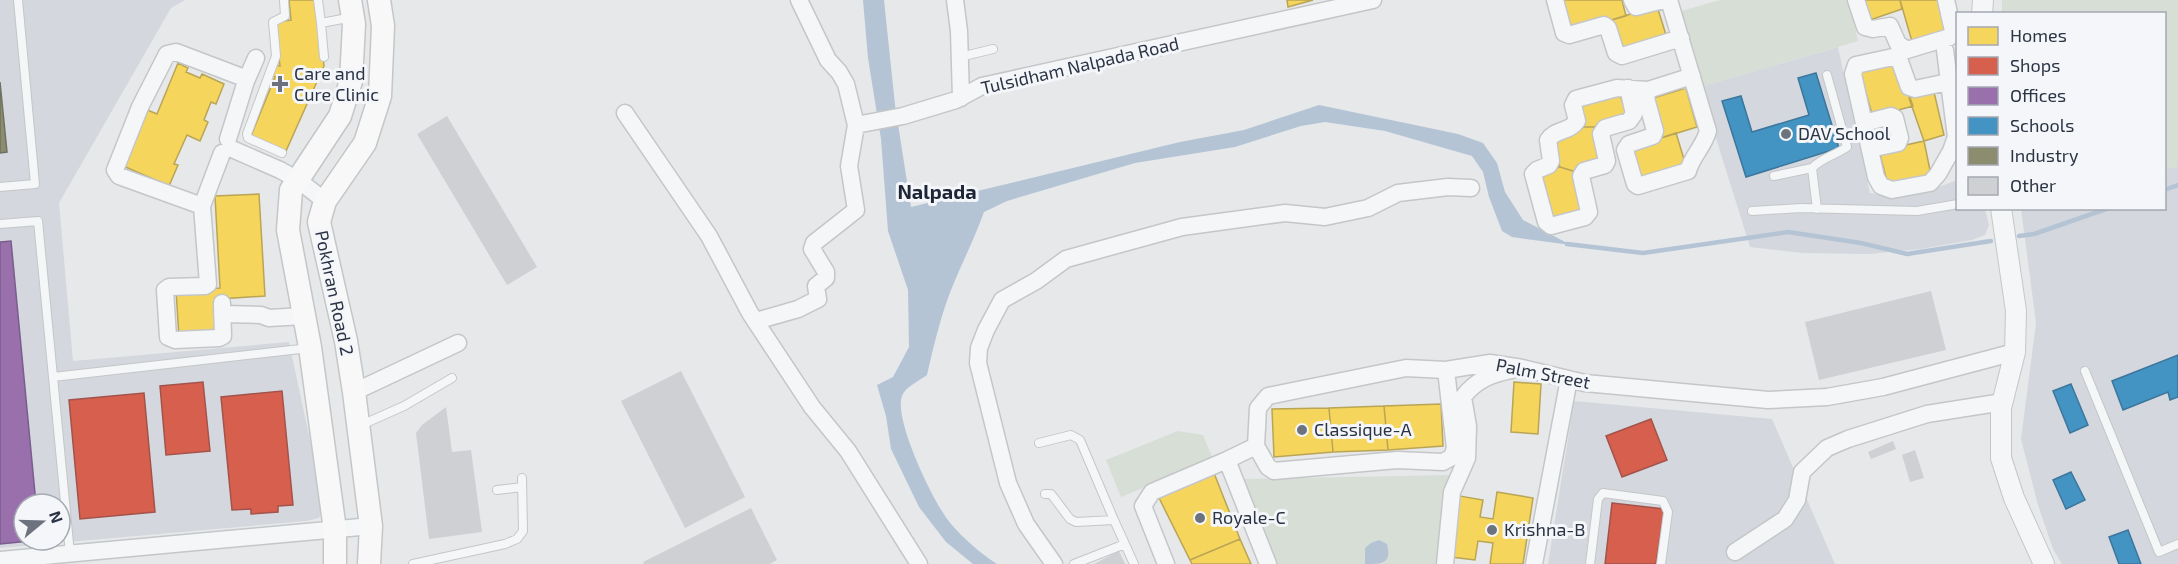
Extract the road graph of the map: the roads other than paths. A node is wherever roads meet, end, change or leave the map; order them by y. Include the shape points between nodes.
1 (18, 0) edge
2 (284, 0) edge
3 (318, 0) edge
4 (379, 0) edge
5 (799, 0) edge
6 (956, 0) edge
7 (1373, 0) edge
8 (1556, 0) edge
9 (1632, 0) edge
10 (1663, 0) edge
11 (1669, 0) edge
12 (1856, 0) edge
13 (1946, 0) edge
14 (352, 9) edge
15 (321, 23) junction
16 (1882, 26) junction
17 (1681, 38) junction
18 (1951, 48) edge
19 (993, 49) dead end
20 (324, 57) dead end
21 (960, 57) junction
22 (256, 58) dead end
23 (1827, 75) dead end
24 (1692, 76) junction
25 (247, 80) junction
26 (1948, 82) junction
27 (1628, 88) junction
28 (1648, 90) junction
29 (961, 98) junction
30 (625, 113) dead end
31 (1864, 123) junction
32 (856, 125) junction
33 (228, 147) junction
34 (1870, 150) junction
35 (282, 153) dead end
36 (1812, 168) junction
37 (1774, 176) dead end
38 (298, 180) junction
39 (0, 187) edge
40 (1471, 188) dead end
41 (325, 201) junction
42 (1956, 204) edge
43 (202, 206) junction
44 (1817, 209) junction
45 (2001, 210) edge
46 (1752, 211) dead end
47 (0, 224) edge
48 (304, 316) junction
49 (756, 321) junction
50 (458, 343) dead end
51 (310, 347) junction
52 (2014, 352) junction
53 (1522, 368) junction
54 (1446, 370) junction
55 (2085, 371) dead end
56 (53, 377) junction
57 (452, 378) dead end
58 (1569, 379) junction
59 (354, 392) junction
60 (2003, 402) junction
61 (358, 426) junction
62 (1039, 443) dead end
63 (1256, 446) junction
64 (1227, 460) junction
65 (497, 490) dead end
66 (1044, 494) dead end
67 (1114, 520) junction
68 (371, 526) junction
69 (335, 530) junction
70 (1125, 544) junction
71 (2178, 544) edge
72 (1736, 552) dead end
73 (70, 554) junction
74 (0, 560) edge
75 (335, 564) edge
76 (369, 564) edge
77 (413, 564) edge
78 (919, 564) edge
79 (1054, 564) edge
80 (1074, 564) edge
81 (1134, 564) edge
82 (1166, 564) edge
83 (1268, 564) edge
84 (1445, 564) edge
85 (1534, 564) edge
86 (1590, 564) edge
87 (1661, 564) edge
88 (2044, 564) edge

1 - 39 lane via 35,184
2 - 35 lane via 285,16 273,22 276,56 247,134 248,138
3 - 15 lane
4 - 41 main road, Pokhran Road 2 via 383,26 380,96 365,143
5 - 32 street via 828,60 846,84
6 - 21 street
7 - 29 street, Tulsidham Nalpada Road via 982,86
8 - 17 street via 1564,33 1604,25 1616,53 1622,56
9 - 10 street via 1636,7
11 - 17 street
12 - 16 street via 1865,27
13 - 16 street via 1953,31 1950,37 1907,50 1898,44 1890,26
14 - 15 lane
14 - 38 main road, Pokhran Road 2 via 351,81 340,116
15 - 20 lane
16 - 18 street via 1893,49 1906,58
17 - 24 street
18 - 26 street
19 - 21 lane
21 - 29 street
22 - 25 street
23 - 36 lane via 1846,147
24 - 28 street
24 - 28 street via 1708,130 1706,139 1688,171 1638,186 1625,150 1629,144 1653,136 1655,131 1646,98
25 - 33 street
25 - 43 street via 176,52 167,54 115,170 119,176
26 - 31 street via 1909,87 1899,59 1893,57 1856,66 1853,74
26 - 34 street via 1956,137 1930,183 1892,190 1881,186
27 - 27 street via 1576,99 1574,127 1552,134 1548,140 1551,161 1533,174 1546,222 1551,226 1585,217 1589,212 1581,176 1584,171 1605,165 1601,134 1605,128 1629,121 1634,114
27 - 28 street
29 - 32 street, Tulsidham Nalpada Road
30 - 49 street via 709,237
31 - 34 street
31 - 34 street via 1891,116 1900,138
32 - 49 street via 849,166 856,210 814,243 812,249 826,272 826,278 816,286 818,299
33 - 38 street
33 - 43 street
36 - 37 lane
36 - 44 lane
38 - 41 street
38 - 48 main road, Pokhran Road 2 via 291,190 288,231
40 - 79 street via 1398,193 1368,207 1325,217 1285,213 1182,227 1066,259 1002,300 979,348 978,363 1008,483 1026,524
41 - 59 main road, Pokhran Road 2 via 319,222
42 - 44 lane via 1917,211
43 - 48 street via 208,284 165,290 168,338 223,336 222,309 269,318
44 - 46 lane
45 - 52 street via 2016,311
47 - 56 lane via 38,221
48 - 51 main road, Pokhran Road 2
49 - 78 street via 812,407 848,451
50 - 59 street
51 - 56 lane
51 - 69 main road, Pokhran Road 2
52 - 58 street, Palm Street via 1883,387 1827,397 1768,400
52 - 60 street
53 - 54 street, Palm Street via 1490,363
53 - 58 street, Palm Street
53 - 84 street via 1492,374 1473,384 1463,397 1468,426 1467,458 1452,492
54 - 63 street, Palm Street via 1406,369 1268,396 1258,408
54 - 63 street via 1455,448 1452,458 1443,462 1397,460 1274,471
55 - 71 lane via 2159,552
56 - 73 lane
57 - 61 lane via 404,406
58 - 85 street
59 - 61 main road, Pokhran Road 2
60 - 72 street via 1927,414 1827,448 1802,472 1797,500 1785,519
60 - 88 street via 2001,458 2013,498
61 - 68 main road, Pokhran Road 2
62 - 67 lane via 1071,435 1080,440
63 - 64 street
64 - 82 street via 1152,492 1143,506
64 - 83 street
65 - 77 lane via 522,482 523,531 517,539
66 - 67 lane via 1051,494 1076,522
67 - 70 lane
68 - 69 street
68 - 76 main road, Pokhran Road 2
69 - 73 street
69 - 75 main road, Pokhran Road 2
70 - 80 lane
70 - 81 lane
73 - 74 street
86 - 87 lane via 1598,499 1603,493 1663,501 1668,512

